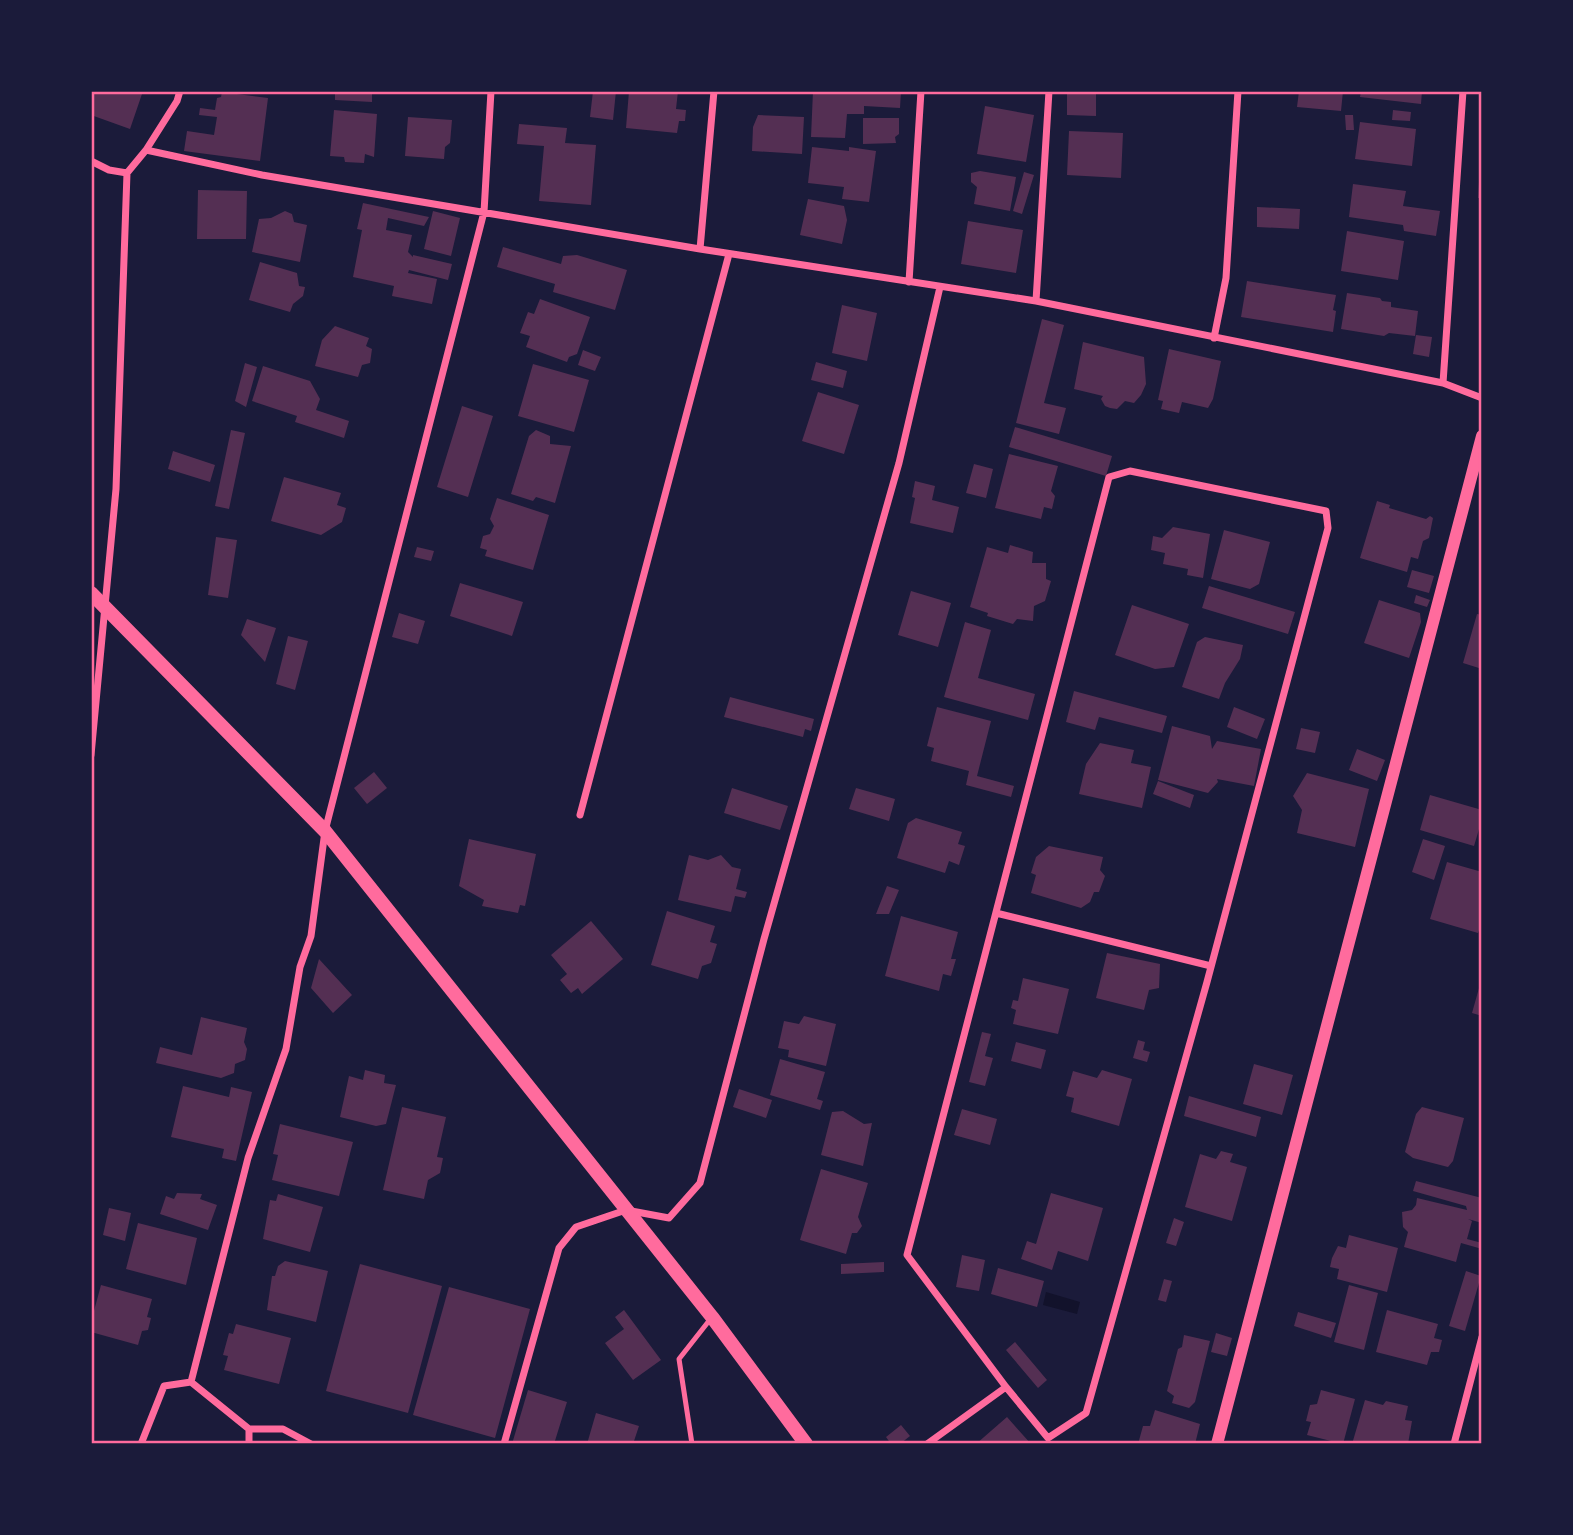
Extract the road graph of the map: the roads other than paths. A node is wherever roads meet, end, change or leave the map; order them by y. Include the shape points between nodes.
1 (180, 91) edge
2 (491, 91) edge
3 (714, 91) edge
4 (921, 91) edge
5 (1048, 91) edge
6 (1238, 91) edge
7 (1463, 91) edge
8 (146, 150) junction
9 (91, 161) edge
10 (127, 173) junction
11 (484, 212) junction
12 (701, 249) junction
13 (729, 254) junction
14 (909, 282) junction
15 (940, 287) junction
16 (1036, 301) junction
17 (1214, 338) junction
18 (1443, 383) junction
19 (1482, 398) edge
20 (1482, 436) edge
21 (91, 593) edge
22 (106, 609) junction
23 (91, 755) edge
24 (580, 814) dead end
25 (325, 831) junction
26 (996, 913) junction
27 (1211, 966) junction
28 (626, 1210) junction
29 (712, 1318) junction
30 (1482, 1337) edge
31 (191, 1382) junction
32 (1006, 1387) junction
33 (249, 1429) junction
34 (141, 1444) edge
35 (249, 1444) edge
36 (311, 1444) edge
37 (504, 1444) edge
38 (692, 1444) edge
39 (806, 1444) edge
40 (927, 1444) edge
41 (1217, 1444) edge
42 (1454, 1444) edge

1 - 8 street
2 - 11 street
3 - 12 street
4 - 14 street
5 - 16 street
6 - 17 street via 1226,278
7 - 18 street
8 - 10 street
8 - 11 street via 262,175
9 - 10 street
10 - 22 street via 116,489
11 - 12 street
11 - 25 street
12 - 13 street
13 - 14 street
13 - 24 street
14 - 15 street
15 - 16 street
15 - 28 street via 899,463 700,1183 668,1218
16 - 17 street
17 - 18 street
18 - 19 street
20 - 41 street
21 - 22 main road
22 - 23 street
22 - 25 main road
25 - 28 main road
25 - 31 street via 311,936 300,967 286,1049 248,1158
26 - 27 street
26 - 27 street via 1109,477 1130,471 1325,511 1328,528
26 - 32 street via 907,1255
27 - 32 street via 1086,1413 1048,1438
28 - 29 main road
28 - 37 street via 576,1227 559,1248
29 - 38 lane via 679,1359
29 - 39 main road
30 - 42 street
31 - 33 street
31 - 34 street via 164,1386
32 - 40 street
33 - 35 street
33 - 36 street via 283,1429

